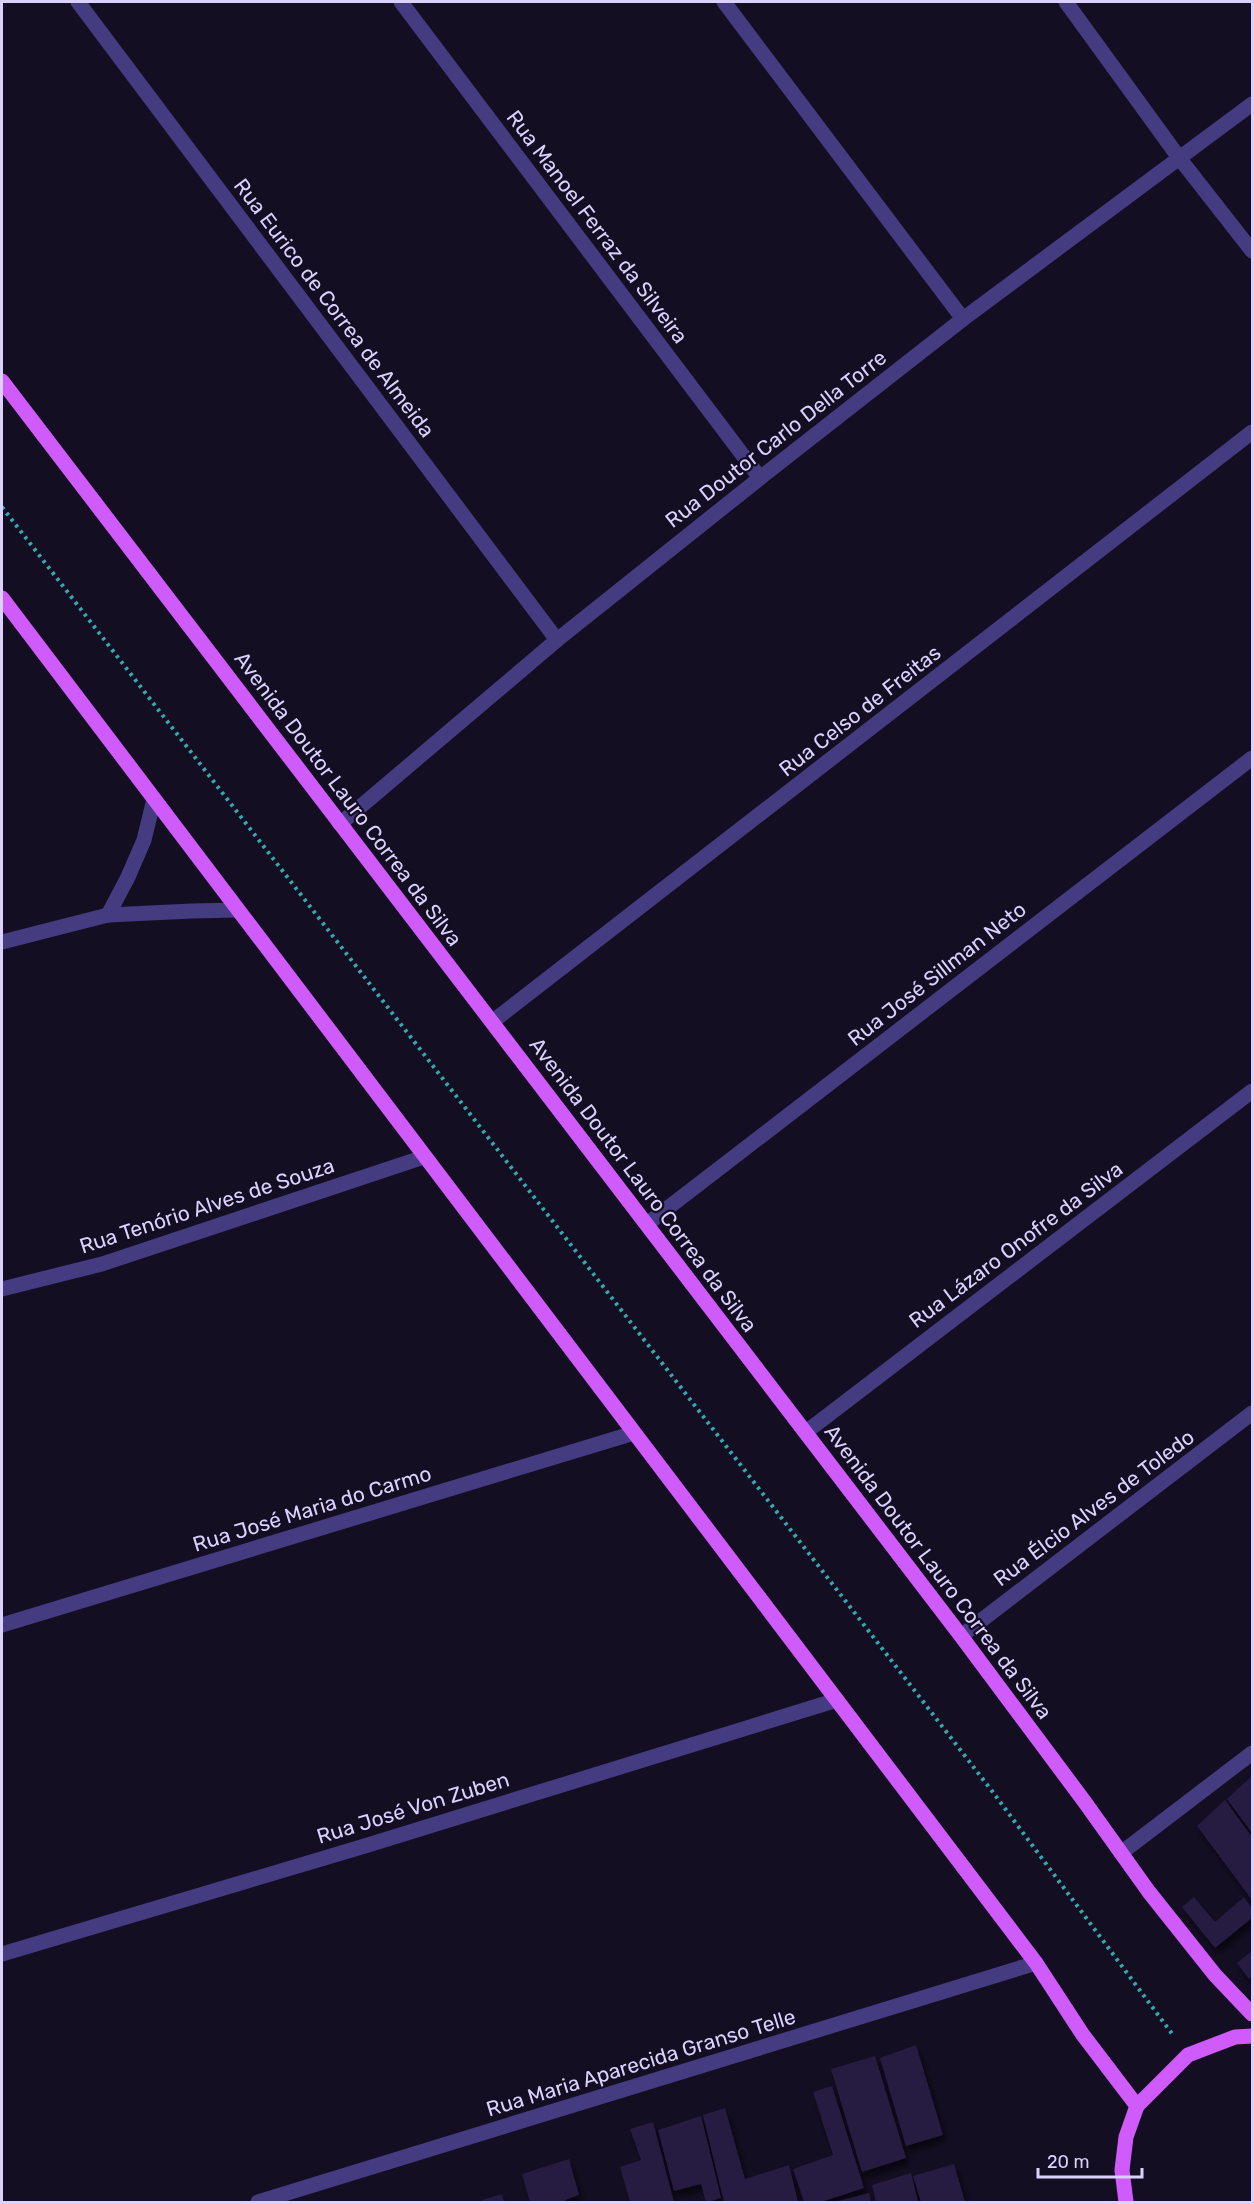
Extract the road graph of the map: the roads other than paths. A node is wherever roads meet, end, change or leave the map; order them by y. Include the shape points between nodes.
1 (78, 2) edge
2 (401, 2) edge
3 (724, 2) edge
4 (1066, 2) edge
5 (1252, 104) edge
6 (1180, 159) junction
7 (1252, 251) edge
8 (963, 319) junction
9 (2, 381) edge
10 (1252, 432) edge
11 (760, 478) junction
12 (2, 598) edge
13 (556, 640) junction
14 (1252, 758) edge
15 (154, 799) junction
16 (340, 824) junction
17 (238, 910) junction
18 (108, 915) junction
19 (2, 942) edge
20 (492, 1022) junction
21 (1252, 1091) edge
22 (424, 1157) junction
23 (646, 1224) junction
24 (2, 1289) edge
25 (1252, 1413) edge
26 (806, 1432) junction
27 (634, 1433) junction
28 (2, 1625) edge
29 (961, 1636) junction
30 (837, 1700) junction
31 (1252, 1753) edge
32 (1121, 1853) junction
33 (2, 1954) edge
34 (1036, 1963) junction
35 (1252, 2014) edge
36 (1252, 2036) edge
37 (1137, 2106) junction
38 (258, 2202) edge
39 (1126, 2202) edge

1 - 13 street, Rua Eurico de Correa de Almeida
2 - 11 street, Rua Manoel Ferraz da Silveira
3 - 8 street
4 - 6 street
5 - 6 street, Rua Doutor Carlo Della Torre
6 - 7 street
6 - 8 street, Rua Doutor Carlo Della Torre
8 - 11 street, Rua Doutor Carlo Della Torre
9 - 16 main road, Avenida Doutor Lauro Correa da Silva
10 - 20 street, Rua Celso de Freitas
11 - 13 street, Rua Doutor Carlo Della Torre
12 - 15 main road
13 - 16 street, Rua Doutor Carlo Della Torre
14 - 23 street, Rua José Sillman Neto
15 - 17 main road
15 - 18 street via 144,840
16 - 20 main road, Avenida Doutor Lauro Correa da Silva
17 - 18 street
17 - 22 main road
18 - 19 street
20 - 23 main road, Avenida Doutor Lauro Correa da Silva
21 - 26 street, Rua Lázaro Onofre da Silva
22 - 24 street, Rua Tenório Alves de Souza via 102,1264
22 - 27 main road
23 - 26 main road, Avenida Doutor Lauro Correa da Silva
25 - 29 street, Rua Élcio Alves de Toledo
26 - 29 main road, Avenida Doutor Lauro Correa da Silva
27 - 28 street, Rua José Maria do Carmo
27 - 30 main road
29 - 32 main road, Avenida Doutor Lauro Correa da Silva
30 - 33 street, Rua José Von Zuben
30 - 34 main road
31 - 32 street
32 - 35 main road, Avenida Doutor Lauro Correa da Silva via 1182,1936
34 - 37 main road via 1083,2035
34 - 38 street, Rua Maria Aparecida Granso Telle
36 - 37 main road via 1235,2037 1188,2055
37 - 39 main road via 1123,2159

